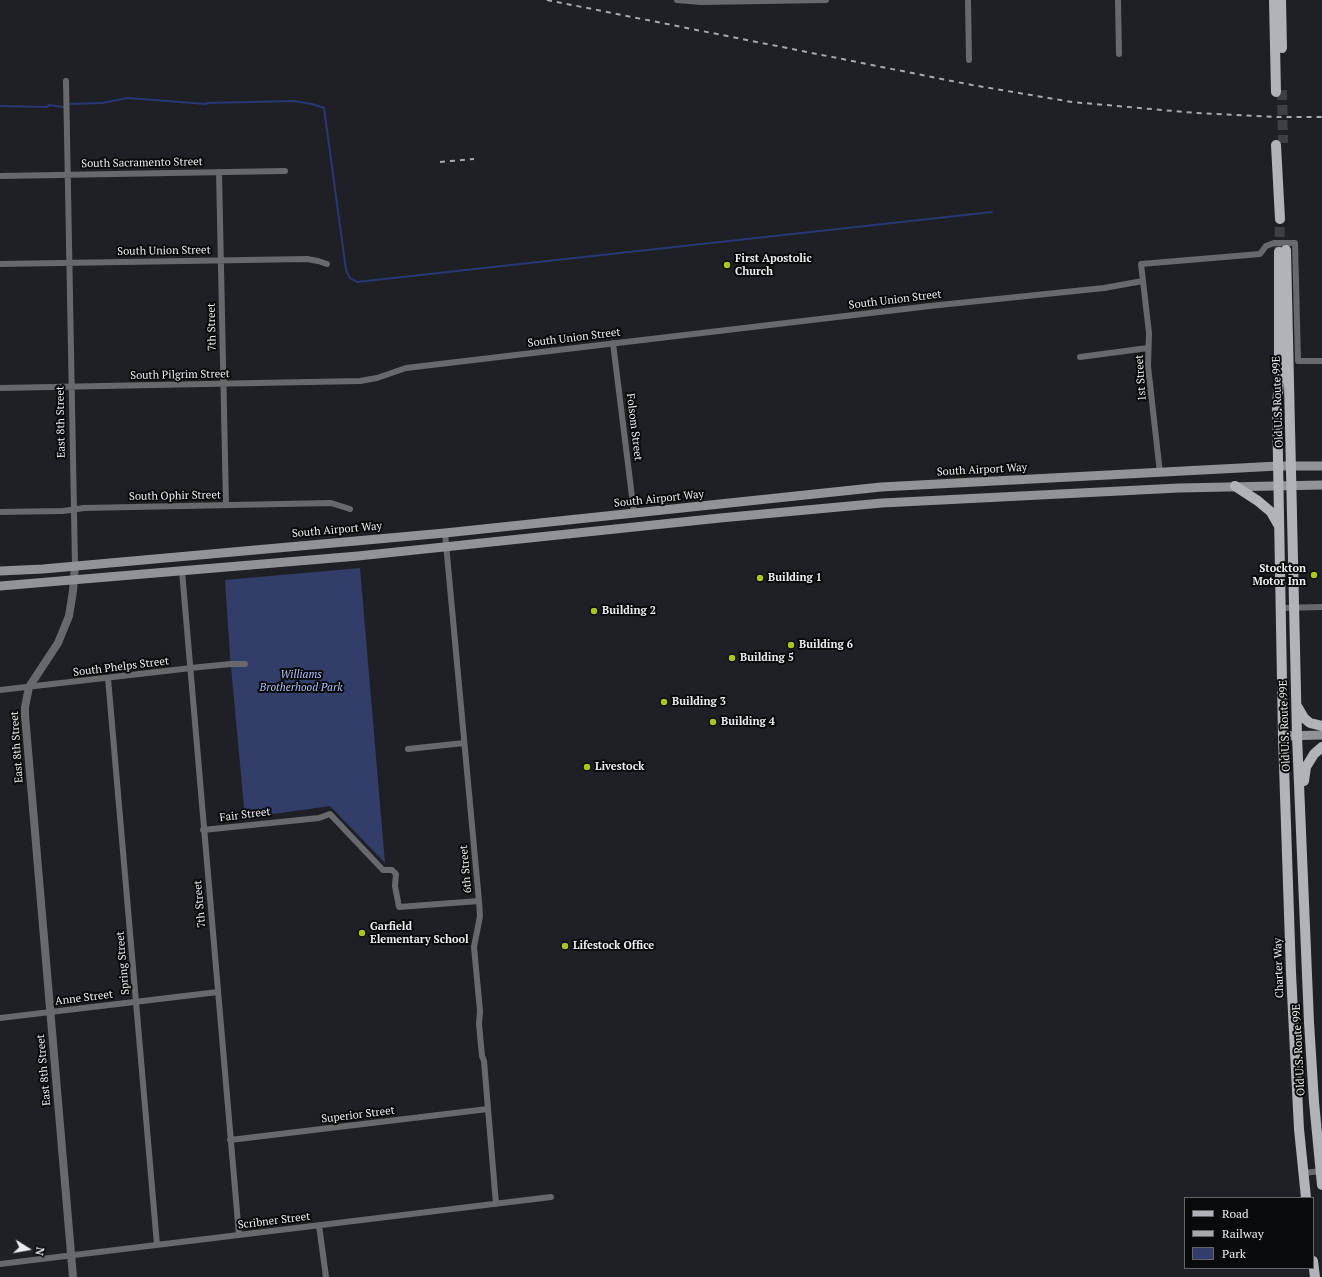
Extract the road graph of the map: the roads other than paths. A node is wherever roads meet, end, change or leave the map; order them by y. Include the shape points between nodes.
1 (677, 0) edge
2 (817, 0) edge
3 (826, 0) edge
4 (968, 0) edge
5 (1118, 0) edge
6 (1274, 0) edge
7 (1281, 0) edge
8 (1119, 54) dead end
9 (969, 60) dead end
10 (66, 81) dead end
11 (1280, 144) tunnel mouth
12 (285, 171) dead end
13 (219, 172) junction
14 (67, 175) junction
15 (0, 176) edge
16 (1283, 218) tunnel mouth
17 (1283, 251) joint
18 (221, 260) junction
19 (69, 263) junction
20 (0, 264) edge
21 (327, 264) dead end
22 (1143, 281) junction
23 (613, 343) junction
24 (1148, 348) junction
25 (1080, 357) dead end
26 (1322, 361) edge
27 (360, 381) joint
28 (224, 384) junction
29 (72, 387) junction
30 (0, 388) edge
31 (1278, 466) junction
32 (1292, 466) junction
33 (1322, 466) edge
34 (1160, 473) junction
35 (1278, 485) junction
36 (1292, 485) junction
37 (1322, 485) edge
38 (1235, 486) junction
39 (1174, 489) junction
40 (226, 505) junction
41 (350, 509) dead end
42 (74, 510) junction
43 (0, 512) edge
44 (634, 513) junction
45 (1279, 526) junction
46 (445, 532) junction
47 (446, 547) junction
48 (75, 565) junction
49 (0, 571) edge
50 (182, 571) junction
51 (74, 578) junction
52 (0, 586) edge
53 (1322, 607) edge
54 (1280, 608) junction
55 (1294, 608) junction
56 (245, 664) dead end
57 (190, 669) junction
58 (108, 678) junction
59 (29, 687) junction
60 (0, 690) edge
61 (1296, 704) junction
62 (1322, 726) edge
63 (1322, 735) edge
64 (1283, 736) junction
65 (1297, 736) junction
66 (464, 743) junction
67 (1322, 747) edge
68 (408, 750) dead end
69 (204, 830) junction
70 (479, 901) junction
71 (1306, 962) junction
72 (218, 992) junction
73 (136, 1002) junction
74 (50, 1012) junction
75 (0, 1018) edge
76 (488, 1109) junction
77 (230, 1140) junction
78 (1321, 1171) edge
79 (1303, 1173) junction
80 (1322, 1185) edge
81 (551, 1197) dead end
82 (1306, 1197) edge
83 (496, 1204) junction
84 (319, 1226) junction
85 (239, 1235) junction
86 (157, 1245) junction
87 (71, 1256) junction
88 (0, 1264) edge
89 (73, 1277) edge
90 (326, 1277) edge

1 - 2 street
2 - 3 street
4 - 9 street
5 - 8 street
6 - 7 main road via 1279,91
10 - 14 street, East 8th Street
11 - 16 main road
12 - 13 street, South Sacramento Street
13 - 14 street, South Sacramento Street
13 - 18 street, 7th Street
14 - 15 street, South Sacramento Street
14 - 19 street, East 8th Street
17 - 31 main road, Charter Way via 1280,382 1277,405
17 - 32 main road, Old U.S. Route 99E via 1286,266
18 - 19 street, South Union Street
18 - 21 street, South Union Street via 307,259
18 - 28 street, 7th Street
19 - 20 street, South Union Street
19 - 29 street, East 8th Street
22 - 23 street, South Union Street via 1096,289 1067,290
22 - 24 street, 1st Street
22 - 26 street via 1141,264 1260,254 1268,244 1295,243 1298,361
23 - 27 street, South Union Street via 406,368
23 - 44 street, Folsom Street
24 - 25 street
24 - 34 street, 1st Street
27 - 28 street, South Pilgrim Street
28 - 29 street, South Pilgrim Street
28 - 40 street, 7th Street
29 - 30 street, South Pilgrim Street
29 - 42 street, East 8th Street
31 - 32 main road, South Airport Way
31 - 34 main road, South Airport Way
31 - 35 main road, Charter Way
32 - 33 main road, South Airport Way
32 - 36 main road, Old U.S. Route 99E
34 - 39 main road via 1163,480
34 - 44 main road, South Airport Way via 881,487
35 - 36 main road
35 - 38 main road
35 - 45 main road, Charter Way
36 - 37 main road
36 - 55 main road, Old U.S. Route 99E
38 - 39 main road
38 - 45 main road via 1258,500 1271,512
39 - 47 main road via 882,503
40 - 41 street, South Ophir Street via 331,503
40 - 42 street, South Ophir Street
42 - 43 street, South Ophir Street
42 - 48 street, East 8th Street
44 - 46 main road, South Airport Way
45 - 54 main road, Charter Way
46 - 47 street, 6th Street
46 - 48 main road, South Airport Way
47 - 50 main road
47 - 66 street, 6th Street
48 - 49 main road, South Airport Way
48 - 51 street, East 8th Street
50 - 51 main road
50 - 57 street, 7th Street
51 - 52 main road
51 - 59 street, East 8th Street via 72,606 64,632
53 - 55 street
54 - 55 street
54 - 64 main road, Charter Way
55 - 61 main road, Old U.S. Route 99E
56 - 57 street, South Phelps Street
57 - 58 street, South Phelps Street
57 - 69 street, 7th Street
58 - 59 street, South Phelps Street
58 - 73 street, Spring Street
59 - 60 street, South Phelps Street
59 - 74 street, East 8th Street via 25,715
61 - 62 main road via 1304,718 1310,723
61 - 65 main road, Old U.S. Route 99E
63 - 65 main road
64 - 65 main road
64 - 79 main road, Charter Way via 1290,973
65 - 71 main road, Old U.S. Route 99E
66 - 68 street
66 - 70 street, 6th Street
67 - 71 main road via 1306,766 1304,774 1311,953
69 - 70 street, Fair Street via 325,817 330,814 383,870 392,870 396,874 395,886 399,907
69 - 72 street, 7th Street
70 - 76 street, 6th Street via 480,916 474,946
71 - 78 main road, Old U.S. Route 99E via 1313,1088
72 - 73 street, Anne Street
72 - 77 street, 7th Street
73 - 74 street, Anne Street
73 - 86 street, Spring Street
74 - 75 street, Anne Street
74 - 87 street, East 8th Street
76 - 77 street, Superior Street
76 - 83 street, 6th Street
77 - 85 street, 7th Street
78 - 79 street
78 - 80 main road, Old U.S. Route 99E
79 - 82 main road, Charter Way
81 - 83 street, Scribner Street
83 - 84 street, Scribner Street
84 - 85 street, Scribner Street
84 - 90 street
85 - 86 street, Scribner Street
86 - 87 street, Scribner Street
87 - 88 street, Scribner Street
87 - 89 street, East 8th Street

